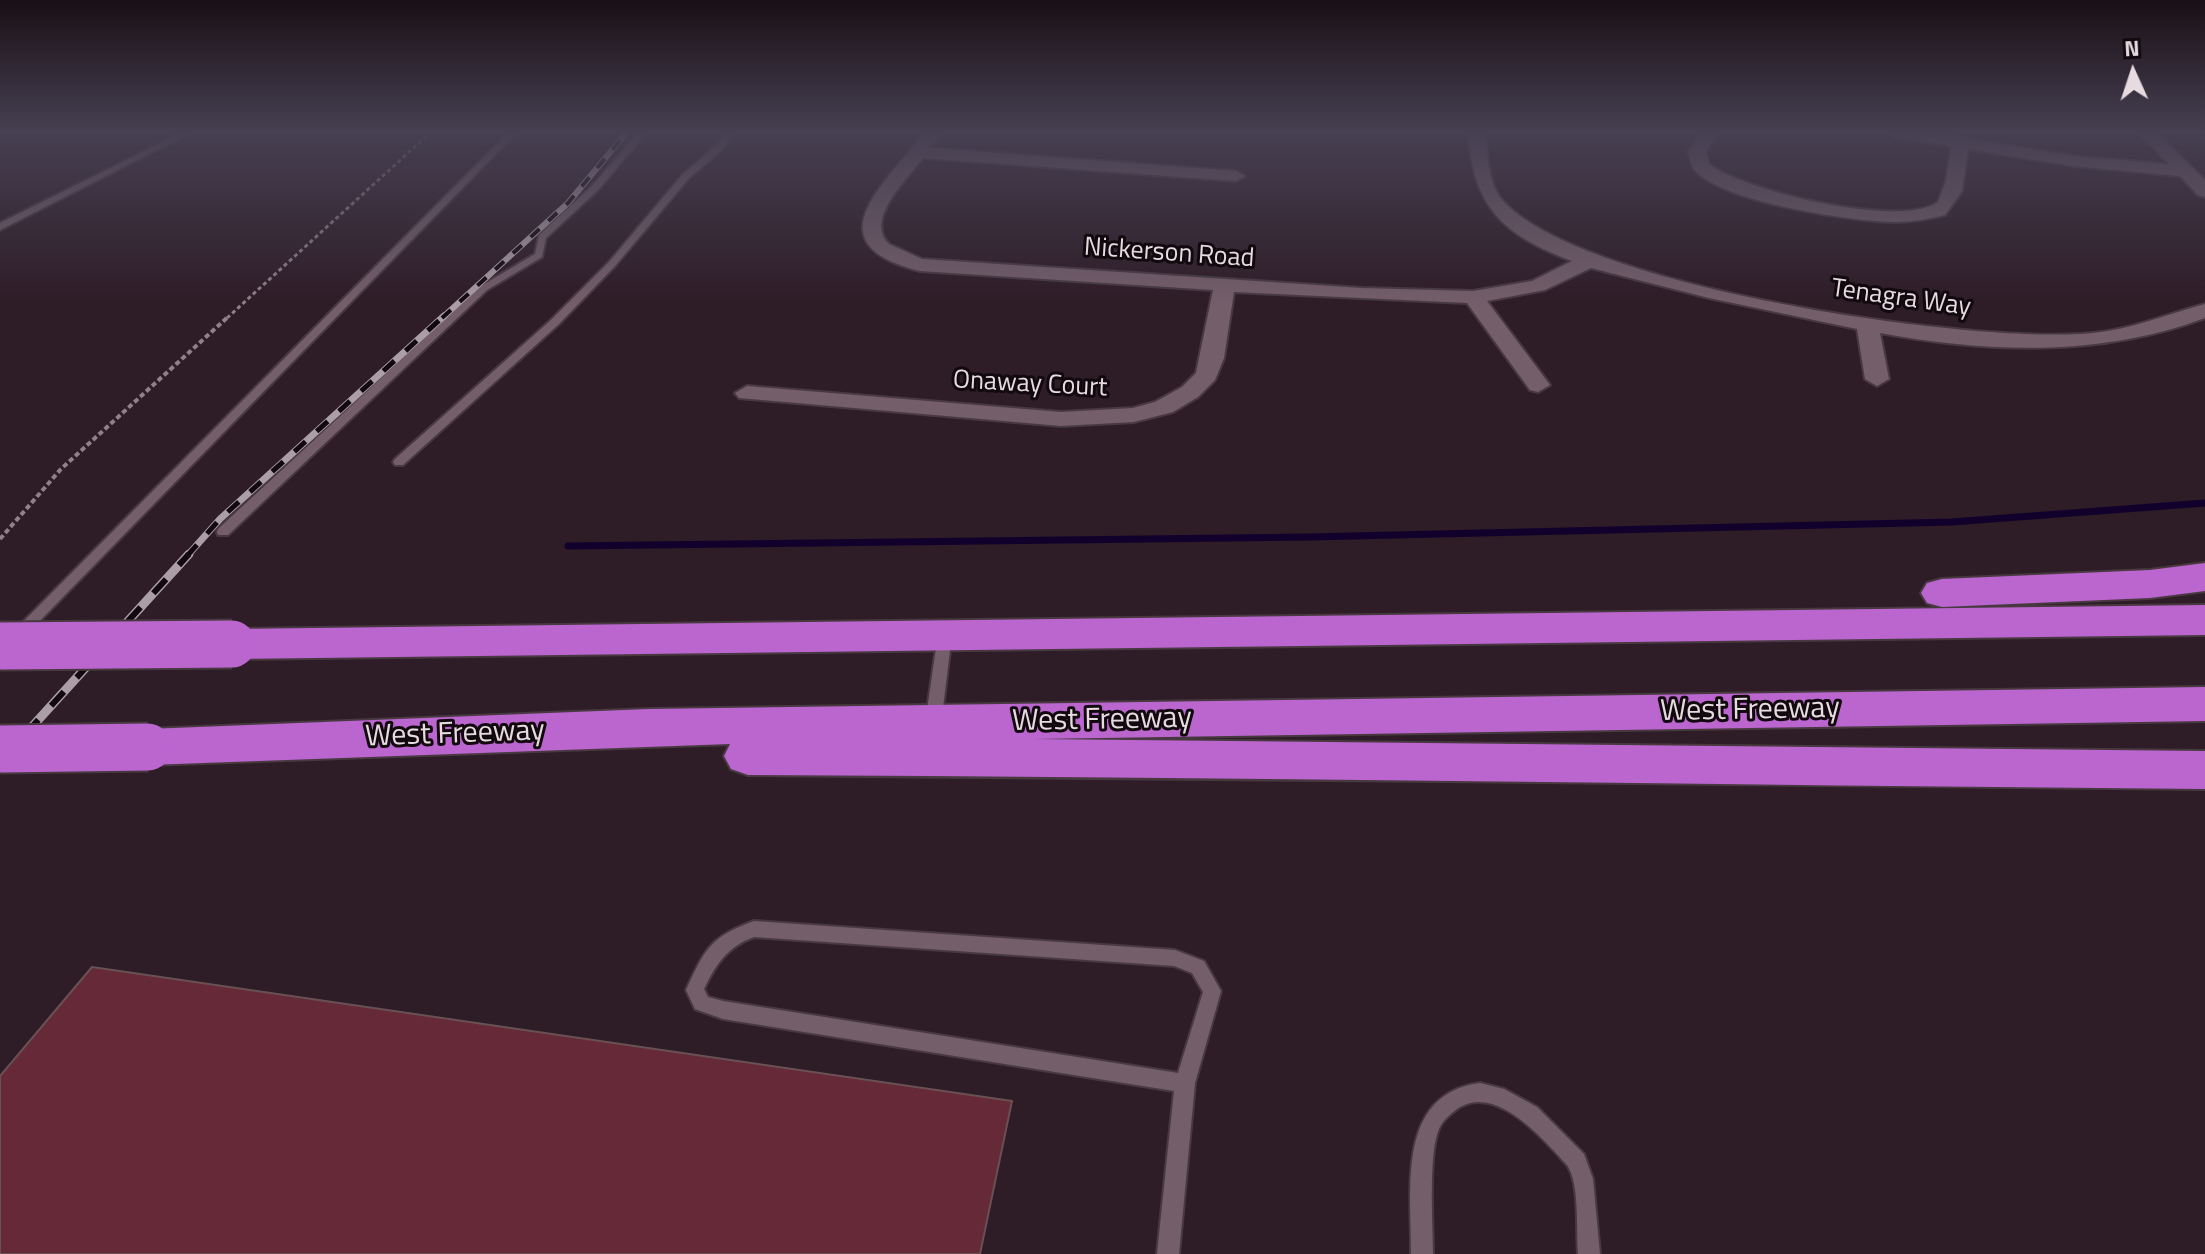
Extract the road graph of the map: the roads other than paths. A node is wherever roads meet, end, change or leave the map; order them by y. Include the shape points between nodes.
1 (72, 191) edge
2 (455, 191) edge
3 (592, 191) edge
4 (674, 191) edge
5 (890, 191) edge
6 (1489, 191) edge
7 (1751, 191) edge
8 (1951, 191) edge
9 (0, 227) edge
10 (1591, 260) junction
11 (1224, 285) junction
12 (1473, 297) junction
13 (2205, 311) edge
14 (1867, 326) junction
15 (1877, 379) dead end
16 (1538, 385) dead end
17 (747, 393) dead end
18 (399, 462) dead end
19 (223, 532) dead end
20 (2205, 577) edge
21 (2205, 620) edge
22 (945, 634) junction
23 (0, 646) edge
24 (0, 653) edge
25 (2205, 704) edge
26 (933, 724) junction
27 (2205, 744) edge
28 (148, 747) junction
29 (0, 749) edge
30 (1511, 760) junction
31 (2205, 770) edge
32 (1185, 1083) junction
33 (1168, 1254) edge
34 (1422, 1254) edge
35 (1589, 1254) edge

1 - 9 lane
2 - 24 lane
3 - 19 lane via 542,237 539,255 484,288
4 - 18 lane via 555,322
5 - 11 street, Nickerson Road via 869,225 871,238 898,259 949,269
6 - 10 street, Tenagra Way via 1494,203 1528,230
7 - 8 street via 1885,217 1938,211
10 - 12 street, Nickerson Road via 1538,286
10 - 14 street, Tenagra Way
11 - 12 street, Nickerson Road
11 - 17 street, Onaway Court via 1207,375 1177,400 1134,415 1061,419
12 - 16 street
13 - 14 street, Tenagra Way via 2151,330 2046,341
14 - 15 street
20 - 22 highway via 1991,592 1140,612
21 - 22 highway
22 - 23 highway, bridge
22 - 26 lane
25 - 26 highway, West Freeway
26 - 28 highway, West Freeway via 649,727
27 - 30 highway via 1633,753
28 - 29 highway, West Freeway, bridge
28 - 30 highway
30 - 31 highway
32 - 32 lane via 723,1010 702,1003 695,990 712,952 728,938 754,929 1175,958 1198,967 1212,991
32 - 33 lane
34 - 35 lane via 1425,1141 1432,1121 1456,1100 1480,1091 1508,1097 1540,1121 1580,1166

